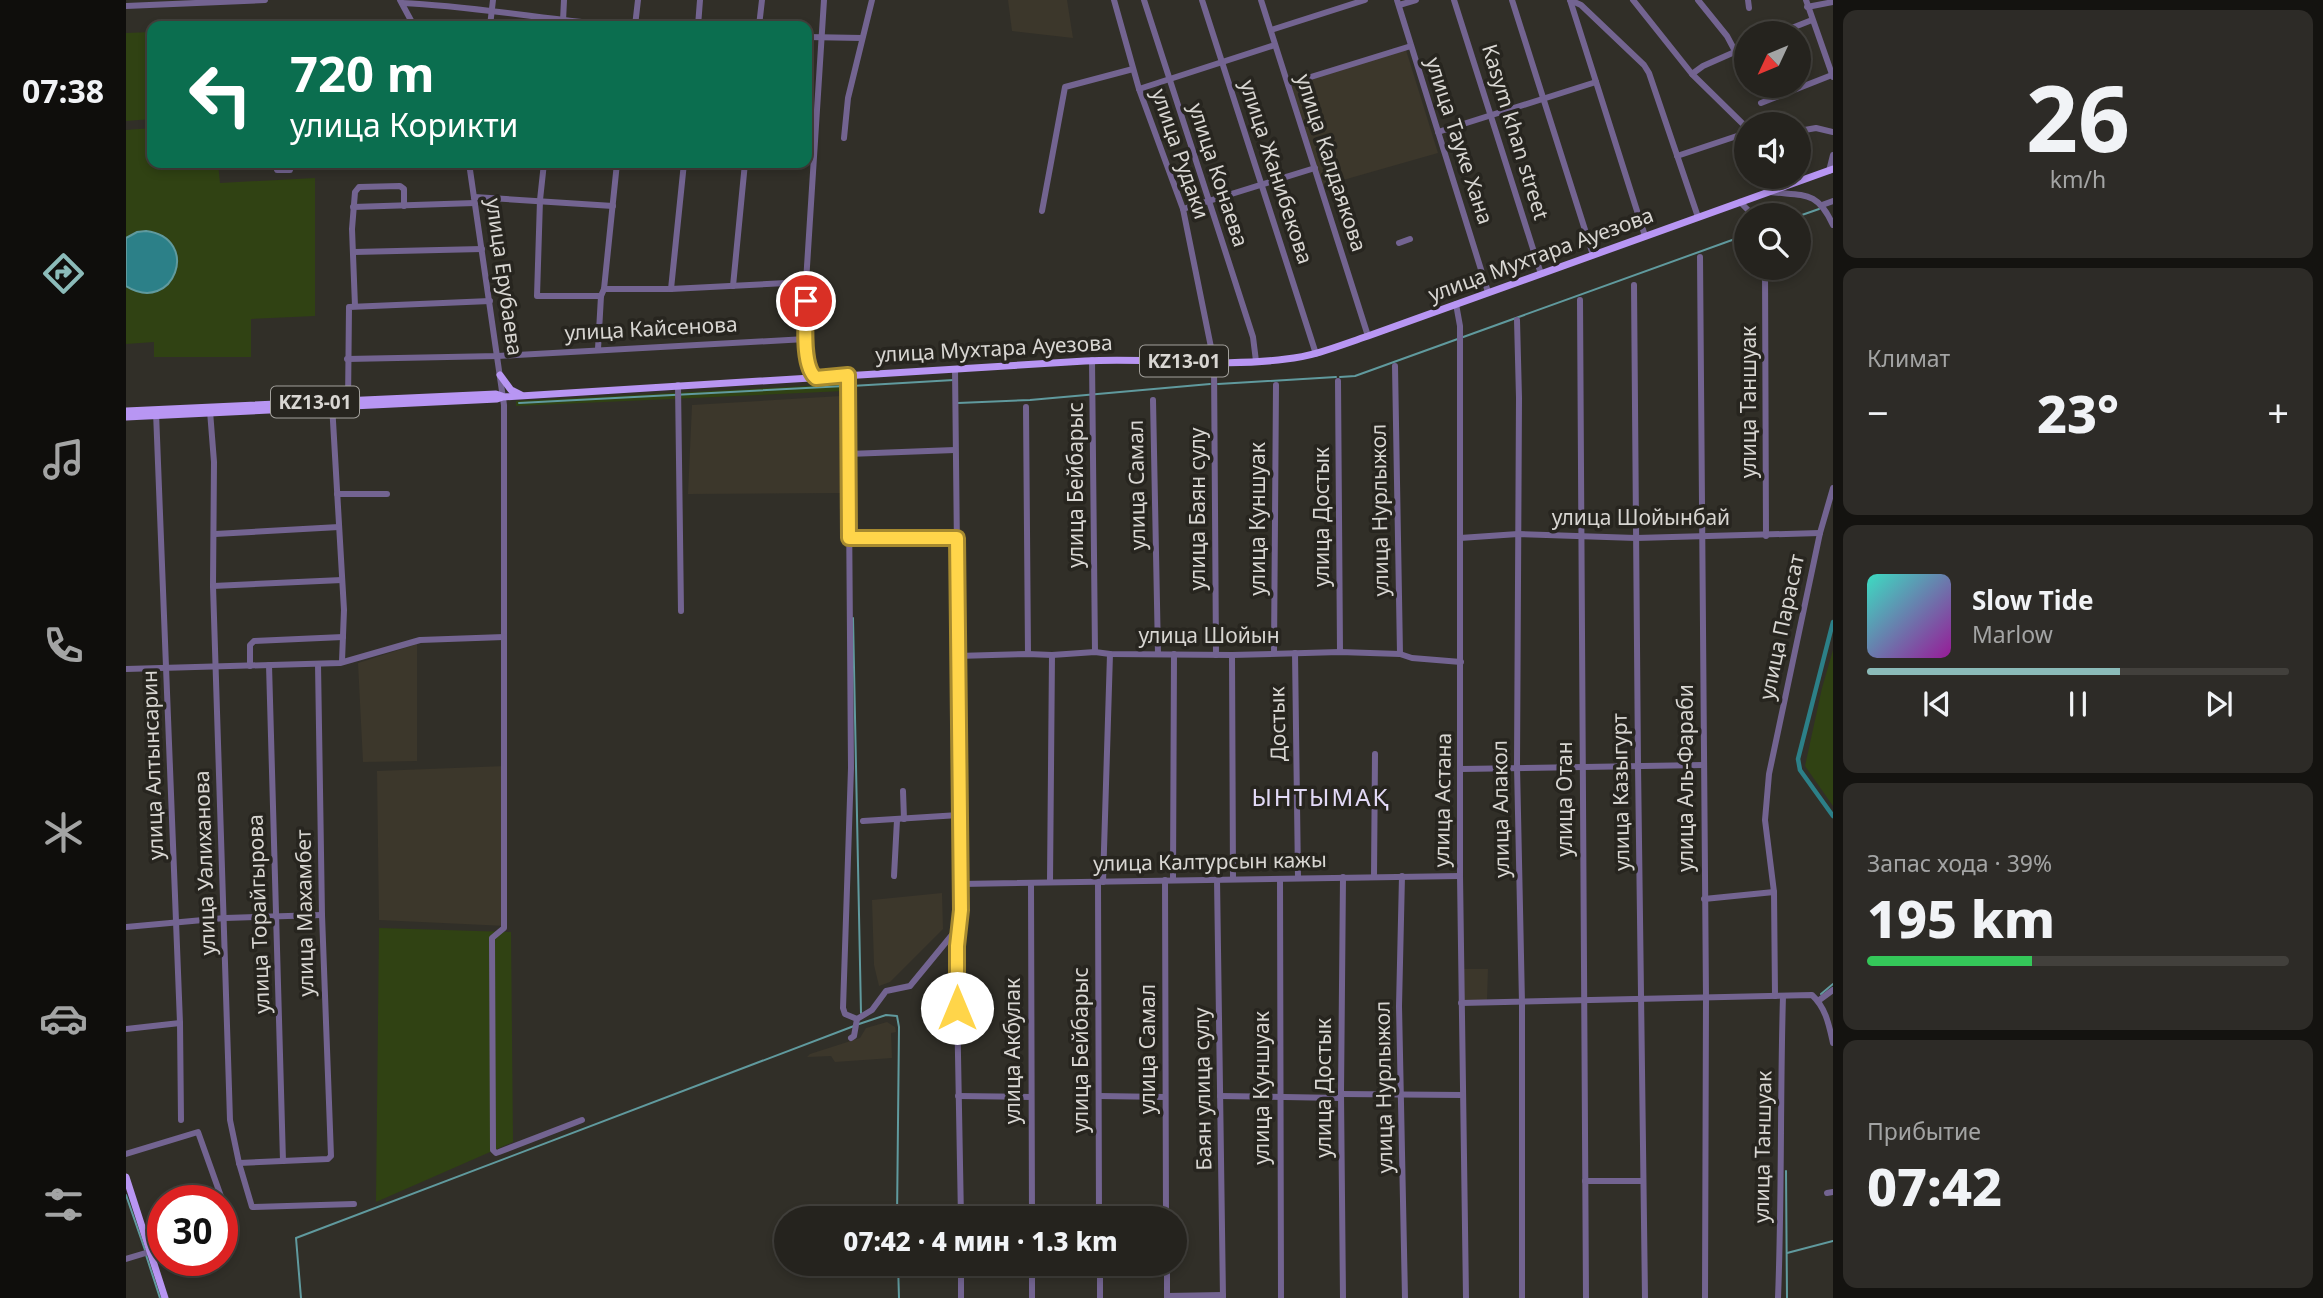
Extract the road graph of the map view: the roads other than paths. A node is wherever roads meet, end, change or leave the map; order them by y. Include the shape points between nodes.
1 (265, 0) edge
2 (493, 0) edge
3 (564, 0) edge
4 (638, 0) edge
5 (701, 0) edge
6 (762, 0) edge
7 (824, 0) edge
8 (872, 0) edge
9 (1114, 0) edge
10 (1144, 0) edge
11 (1202, 0) edge
12 (1261, 0) edge
13 (1365, 0) edge
14 (1416, 0) edge
15 (1454, 0) edge
16 (1512, 0) edge
17 (1570, 0) edge
18 (1633, 0) edge
19 (1698, 0) edge
20 (401, 1) edge
21 (421, 2) edge
22 (1833, 2) edge
23 (1398, 3) edge
24 (1806, 4) edge
25 (126, 6) edge
26 (492, 10) junction
27 (1812, 20) joint
28 (411, 21) edge
29 (491, 21) edge
30 (554, 21) edge
31 (560, 21) edge
32 (636, 21) edge
33 (699, 21) edge
34 (760, 21) edge
35 (1271, 30) junction
36 (812, 37) edge
37 (821, 37) junction
38 (862, 38) junction
39 (1275, 45) junction
40 (1411, 46) junction
41 (1734, 49) edge
42 (1734, 51) edge
43 (1829, 54) edge
44 (1222, 62) junction
45 (1133, 69) junction
46 (1692, 74) junction
47 (1833, 76) edge
48 (1169, 80) junction
49 (1596, 82) junction
50 (1288, 84) junction
51 (1139, 89) junction
52 (1542, 98) junction
53 (1762, 103) dead end
54 (1491, 115) junction
55 (1734, 115) edge
56 (1811, 129) edge
57 (1438, 132) junction
58 (1833, 132) edge
59 (1734, 137) edge
60 (844, 138) dead end
61 (1833, 155) edge
62 (1677, 156) junction
63 (470, 168) edge
64 (543, 168) edge
65 (617, 168) edge
66 (683, 168) edge
67 (745, 168) edge
68 (1315, 168) junction
69 (1831, 170) edge
70 (1811, 175) edge
71 (1262, 185) junction
72 (1774, 189) edge
73 (1769, 192) junction
74 (474, 200) junction
75 (540, 200) junction
76 (1833, 201) edge
77 (1208, 202) junction
78 (1740, 202) joint
79 (404, 206) junction
80 (613, 206) junction
81 (353, 207) junction
82 (1823, 207) junction
83 (1183, 209) junction
84 (1042, 211) dead end
85 (1698, 217) junction
86 (1833, 223) edge
87 (1645, 236) junction
88 (1410, 239) dead end
89 (1399, 243) dead end
90 (482, 249) junction
91 (354, 252) junction
92 (1593, 255) junction
93 (1700, 257) dead end
94 (1541, 274) junction
95 (1765, 280) edge
96 (806, 282) junction
97 (1634, 285) dead end
98 (733, 286) junction
99 (671, 289) junction
100 (603, 292) junction
101 (1488, 292) junction
102 (1580, 300) dead end
103 (490, 301) junction
104 (1456, 304) junction
105 (352, 307) junction
106 (1517, 320) dead end
107 (1368, 336) junction
108 (806, 339) junction
109 (598, 349) junction
110 (1316, 354) junction
111 (498, 356) junction
112 (347, 359) junction
113 (1092, 360) junction
114 (1256, 361) junction
115 (1214, 362) junction
116 (1395, 366) dead end
117 (955, 373) junction
118 (500, 375) junction
119 (848, 375) junction
120 (816, 378) junction
121 (1338, 381) dead end
122 (1276, 384) dead end
123 (678, 392) junction
124 (489, 394) junction
125 (522, 395) junction
126 (503, 397) junction
127 (1153, 400) dead end
128 (348, 403) junction
129 (332, 404) junction
130 (1026, 407) dead end
131 (210, 409) junction
132 (126, 411) edge
133 (156, 413) junction
134 (126, 418) edge
135 (955, 450) junction
136 (849, 454) junction
137 (1833, 488) edge
138 (337, 494) junction
139 (387, 494) dead end
140 (339, 527) junction
141 (1820, 533) junction
142 (215, 534) junction
143 (1518, 534) junction
144 (1582, 536) junction
145 (1701, 536) junction
146 (1766, 536) junction
147 (849, 538) junction
148 (957, 538) junction
149 (1460, 538) junction
150 (1636, 538) junction
151 (342, 580) junction
152 (214, 586) junction
153 (681, 611) dead end
154 (343, 637) junction
155 (504, 637) junction
156 (1094, 652) junction
157 (1340, 652) junction
158 (1028, 653) junction
159 (1274, 653) junction
160 (1295, 653) junction
161 (1110, 654) junction
162 (1158, 654) junction
163 (1174, 654) junction
164 (1400, 654) junction
165 (1052, 655) junction
166 (1216, 655) junction
167 (1232, 655) junction
168 (957, 656) junction
169 (342, 661) junction
170 (1461, 662) junction
171 (318, 664) junction
172 (269, 665) junction
173 (250, 666) junction
174 (216, 667) junction
175 (126, 668) edge
176 (166, 668) junction
177 (1375, 754) dead end
178 (1637, 765) junction
179 (1703, 765) junction
180 (1517, 766) junction
181 (1583, 766) junction
182 (1461, 769) junction
183 (1769, 774) joint
184 (903, 791) dead end
185 (959, 816) junction
186 (900, 820) junction
187 (863, 821) dead end
188 (894, 876) dead end
189 (1402, 876) junction
190 (1460, 876) junction
191 (1343, 877) junction
192 (1374, 877) junction
193 (1280, 878) junction
194 (1297, 878) junction
195 (1217, 879) junction
196 (1233, 879) junction
197 (1165, 880) junction
198 (1173, 880) junction
199 (1050, 882) junction
200 (1101, 882) junction
201 (1031, 883) junction
202 (961, 884) junction
203 (1774, 892) junction
204 (1704, 899) junction
205 (322, 915) junction
206 (276, 916) junction
207 (225, 918) junction
208 (176, 922) junction
209 (126, 927) edge
210 (957, 928) junction
211 (1833, 990) edge
212 (1779, 996) junction
213 (1706, 998) junction
214 (1642, 1000) junction
215 (1584, 1001) junction
216 (1818, 1001) junction
217 (1461, 1003) junction
218 (1522, 1003) junction
219 (180, 1023) junction
220 (857, 1023) junction
221 (126, 1029) edge
222 (851, 1038) dead end
223 (1833, 1043) edge
224 (1402, 1095) junction
225 (1462, 1095) junction
226 (958, 1096) junction
227 (1099, 1096) junction
228 (1341, 1096) junction
229 (1031, 1097) junction
230 (1165, 1097) junction
231 (1220, 1097) junction
232 (1279, 1097) junction
233 (181, 1120) dead end
234 (582, 1120) dead end
235 (126, 1154) edge
236 (283, 1161) junction
237 (239, 1163) junction
238 (126, 1177) edge
239 (1585, 1181) junction
240 (1643, 1181) junction
241 (217, 1185) edge
242 (354, 1204) dead end
243 (961, 1206) edge
244 (1032, 1206) edge
245 (1099, 1206) edge
246 (1166, 1206) edge
247 (147, 1245) edge
248 (147, 1253) edge
249 (126, 1258) edge
250 (157, 1276) edge
251 (961, 1276) edge
252 (1032, 1276) edge
253 (1100, 1276) edge
254 (1167, 1276) edge
255 (1167, 1297) edge
256 (1223, 1297) edge
257 (165, 1298) edge
258 (961, 1298) edge
259 (1032, 1298) edge
260 (1100, 1298) edge
261 (1281, 1298) edge
262 (1343, 1298) edge
263 (1405, 1298) edge
264 (1466, 1298) edge
265 (1522, 1298) edge
266 (1586, 1298) edge
267 (1645, 1298) edge
268 (1705, 1298) edge
269 (1779, 1298) edge

1 - 25 street
2 - 26 street
3 - 31 street
4 - 32 street
5 - 33 street
6 - 34 street
7 - 37 street
8 - 38 street
9 - 45 street, улица Рудаки
10 - 48 street, улица Конаева
11 - 44 street, улица Жанибекова
12 - 35 street, улица Калдаякова
13 - 35 street
14 - 23 street
15 - 54 street, Kasym khan street
16 - 52 street
17 - 49 street
17 - 62 street via 1581,5 1649,72
18 - 46 street
19 - 41 street
20 - 21 street
20 - 28 street
21 - 26 street
22 - 24 street
23 - 40 street, улица Тауке Хана
24 - 27 street
26 - 29 street
26 - 30 street
27 - 43 street
35 - 39 street, улица Калдаякова
36 - 37 street
37 - 38 street
37 - 96 street
38 - 60 street
39 - 44 street
39 - 50 street, улица Калдаякова
40 - 50 street
40 - 57 street, улица Тауке Хана
42 - 46 street
43 - 47 street
44 - 48 street
44 - 71 street, улица Жанибекова
45 - 51 street, улица Рудаки
45 - 84 street via 1065,87
46 - 55 street
47 - 53 street
48 - 51 street
48 - 77 street, улица Конаева
49 - 52 street
49 - 87 street
50 - 68 street, улица Калдаякова
51 - 83 street, улица Рудаки
52 - 54 street
52 - 92 street
54 - 57 street
54 - 94 street, Kasym khan street
56 - 58 street
57 - 101 street, улица Тауке Хана
59 - 62 street
61 - 69 street
62 - 85 street
63 - 74 street, улица Ерубаева
64 - 75 street
65 - 80 street
66 - 99 street
67 - 98 street
68 - 71 street
68 - 107 street, улица Калдаякова
69 - 70 main road, улица Мухтара Ауезова / KZ13-01
71 - 77 street
71 - 110 street, улица Жанибекова
72 - 73 main road, улица Мухтара Ауезова / KZ13-01
73 - 78 main road, улица Мухтара Ауезова / KZ13-01
73 - 82 street via 1813,197
74 - 75 street
74 - 79 street
74 - 90 street, улица Ерубаева
75 - 80 street
75 - 100 street via 536,294
76 - 82 street
77 - 83 street
77 - 114 street, улица Конаева via 1253,337
78 - 85 main road, улица Мухтара Ауезова / KZ13-01
79 - 81 street
79 - 81 street via 400,186 359,187
80 - 100 street
81 - 91 street
82 - 86 street
83 - 115 street, улица Рудаки
85 - 87 main road, улица Мухтара Ауезова / KZ13-01
87 - 92 main road, улица Мухтара Ауезова / KZ13-01
88 - 89 street
90 - 91 street
90 - 103 street, улица Ерубаева
91 - 105 street
92 - 94 main road, улица Мухтара Ауезова / KZ13-01
93 - 145 street, улица Аль-Фараби
94 - 101 main road, улица Мухтара Ауезова / KZ13-01
95 - 146 street, улица Таншуак
96 - 98 street
96 - 108 street
97 - 150 street, улица Казыгурт
98 - 99 street
99 - 100 street
100 - 109 street
101 - 104 main road, улица Мухтара Ауезова / KZ13-01
102 - 144 street, улица Отан
103 - 105 street
103 - 111 street, улица Ерубаева
104 - 107 main road, улица Мухтара Ауезова / KZ13-01
104 - 149 street, улица Астана
105 - 112 street
106 - 143 street, улица Алакол
107 - 110 main road, улица Мухтара Ауезова / KZ13-01
108 - 109 street, улица Кайсенова
108 - 120 street via 808,363
109 - 111 street, улица Кайсенова
110 - 114 main road, улица Мухтара Ауезова / KZ13-01
111 - 112 street, улица Кайсенова
111 - 118 street, улица Ерубаева
112 - 128 street
113 - 115 main road, улица Мухтара Ауезова / KZ13-01
113 - 117 main road, улица Мухтара Ауезова / KZ13-01
113 - 156 street, улица Бейбарыс
114 - 115 main road, улица Мухтара Ауезова / KZ13-01
115 - 166 street, улица Баян сулу
116 - 164 street, улица Нурлыжол
117 - 119 main road, улица Мухтара Ауезова / KZ13-01
117 - 135 street
118 - 124 main road
118 - 125 main road via 511,390
118 - 126 street, улица Ерубаева
119 - 120 main road, улица Мухтара Ауезова / KZ13-01
119 - 136 street
120 - 123 main road, улица Мухтара Ауезова / KZ13-01
121 - 157 street, улица Достык
122 - 159 street, улица Куншуак
123 - 125 main road, улица Мухтара Ауезова / KZ13-01
123 - 153 street
124 - 126 main road, улица Мухтара Ауезова / KZ13-01
124 - 128 main road, улица Мухтара Ауезова / KZ13-01
125 - 126 main road, улица Мухтара Ауезова / KZ13-01
126 - 128 main road, улица Мухтара Ауезова / KZ13-01
126 - 155 street, улица Ерубаева
127 - 162 street, улица Самал
128 - 129 main road, улица Мухтара Ауезова / KZ13-01
129 - 131 main road, улица Мухтара Ауезова / KZ13-01
129 - 138 street
130 - 158 street
131 - 133 main road, улица Мухтара Ауезова / KZ13-01
131 - 142 street, улица Уалиханова
132 - 133 main road, улица Мухтара Ауезова / KZ13-01
133 - 134 main road, улица Мухтара Ауезова / KZ13-01
133 - 176 street, улица Алтынсарин
135 - 136 street
135 - 148 street
136 - 147 street
137 - 141 street, улица Парасат
138 - 139 street
138 - 140 street
140 - 142 street
140 - 151 street
141 - 146 street, улица Шойынбай
141 - 183 street, улица Парасат
142 - 152 street, улица Уалиханова
143 - 144 street, улица Шойынбай
143 - 149 street, улица Шойынбай
143 - 180 street, улица Алакол
144 - 150 street, улица Шойынбай
144 - 181 street, улица Отан
145 - 146 street, улица Шойынбай
145 - 150 street, улица Шойынбай
145 - 179 street, улица Аль-Фараби
147 - 148 street
147 - 220 street via 850,768 843,1008
148 - 168 street
149 - 170 street, улица Астана
150 - 178 street, улица Казыгурт
151 - 152 street
151 - 154 street
152 - 174 street, улица Уалиханова
154 - 169 street
154 - 173 street via 254,641
155 - 169 street via 420,640
155 - 234 street, улица Ерубаева via 504,928 492,938 493,1150 499,1152
156 - 161 street, улица Шойын
156 - 165 street, улица Шойын
157 - 160 street, улица Шойын
157 - 164 street, улица Шойын
158 - 165 street, улица Шойын
158 - 168 street, улица Шойын
159 - 160 street, улица Шойын
159 - 167 street, улица Шойын
160 - 194 street, Достык
161 - 162 street, улица Шойын
161 - 200 street
162 - 163 street, улица Шойын
163 - 166 street, улица Шойын
163 - 198 street
164 - 170 street, улица Шойын
165 - 199 street
166 - 167 street, улица Шойын
167 - 196 street
168 - 185 street
169 - 171 street
170 - 182 street, улица Астана
171 - 172 street
171 - 205 street, улица Махамбет
172 - 173 street
172 - 206 street, улица Торайгырова
173 - 174 street
174 - 176 street
174 - 207 street, улица Уалиханова
175 - 176 street
176 - 208 street, улица Алтынсарин
177 - 192 street
178 - 179 street
178 - 181 street
178 - 214 street, улица Казыгурт
179 - 204 street, улица Аль-Фараби
180 - 181 street
180 - 182 street
180 - 218 street, улица Алакол
181 - 215 street, улица Отан
182 - 190 street, улица Астана
183 - 203 street, улица Таншуак via 1765,820
184 - 186 street
185 - 186 street
185 - 202 street
186 - 187 street
186 - 188 street
189 - 190 street, улица Калтурсын кажы
189 - 192 street, улица Калтурсын кажы
189 - 224 street, улица Нурлыжол
190 - 217 street, улица Астана
191 - 192 street, улица Калтурсын кажы
191 - 194 street, улица Калтурсын кажы
191 - 228 street, улица Достык
193 - 194 street, улица Калтурсын кажы
193 - 196 street, улица Калтурсын кажы
193 - 232 street, улица Куншуак
195 - 196 street, улица Калтурсын кажы
195 - 198 street, улица Калтурсын кажы
195 - 231 street, Баян улица сулу
197 - 198 street, улица Калтурсын кажы
197 - 200 street, улица Калтурсын кажы
197 - 230 street, улица Самал
199 - 200 street, улица Калтурсын кажы
199 - 201 street, улица Калтурсын кажы
200 - 227 street, улица Бейбарыс
201 - 202 street, улица Калтурсын кажы
201 - 229 street, улица Акбулак
202 - 210 street
203 - 204 street
203 - 212 street, улица Таншуак
204 - 213 street, улица Аль-Фараби
205 - 206 street
205 - 236 street, улица Махамбет via 331,1156
206 - 207 street
206 - 236 street, улица Торайгырова
207 - 208 street
207 - 237 street, улица Уалиханова via 229,1108
208 - 209 street
208 - 219 street, улица Алтынсарин
210 - 220 street via 910,986 886,991
210 - 226 street
211 - 216 street
212 - 213 street
212 - 216 street via 1812,995
212 - 269 street, улица Таншуак
213 - 214 street
213 - 268 street, улица Аль-Фараби
214 - 215 street
214 - 240 street, улица Казыгурт
215 - 218 street
215 - 239 street, улица Отан
216 - 223 street
217 - 218 street
217 - 225 street, улица Астана
218 - 265 street, улица Алакол
219 - 221 street
219 - 233 street, улица Алтынсарин
220 - 222 street
224 - 225 street
224 - 228 street
224 - 263 street, улица Нурлыжол
225 - 264 street, улица Астана
226 - 229 street
226 - 243 street
227 - 230 street
227 - 245 street, улица Бейбарыс
228 - 232 street
228 - 262 street, улица Достык
229 - 244 street, улица Акбулак
230 - 246 street, улица Самал
231 - 232 street
231 - 256 street, Баян улица сулу
232 - 261 street, улица Куншуак
235 - 241 street via 198,1132
236 - 237 street
237 - 242 street, улица Уалиханова via 254,1208
238 - 247 main road
239 - 240 street
239 - 266 street, улица Отан
240 - 267 street, улица Казыгурт
248 - 249 street
250 - 257 main road
251 - 258 street
252 - 259 street
253 - 260 street
254 - 255 street
255 - 256 street

